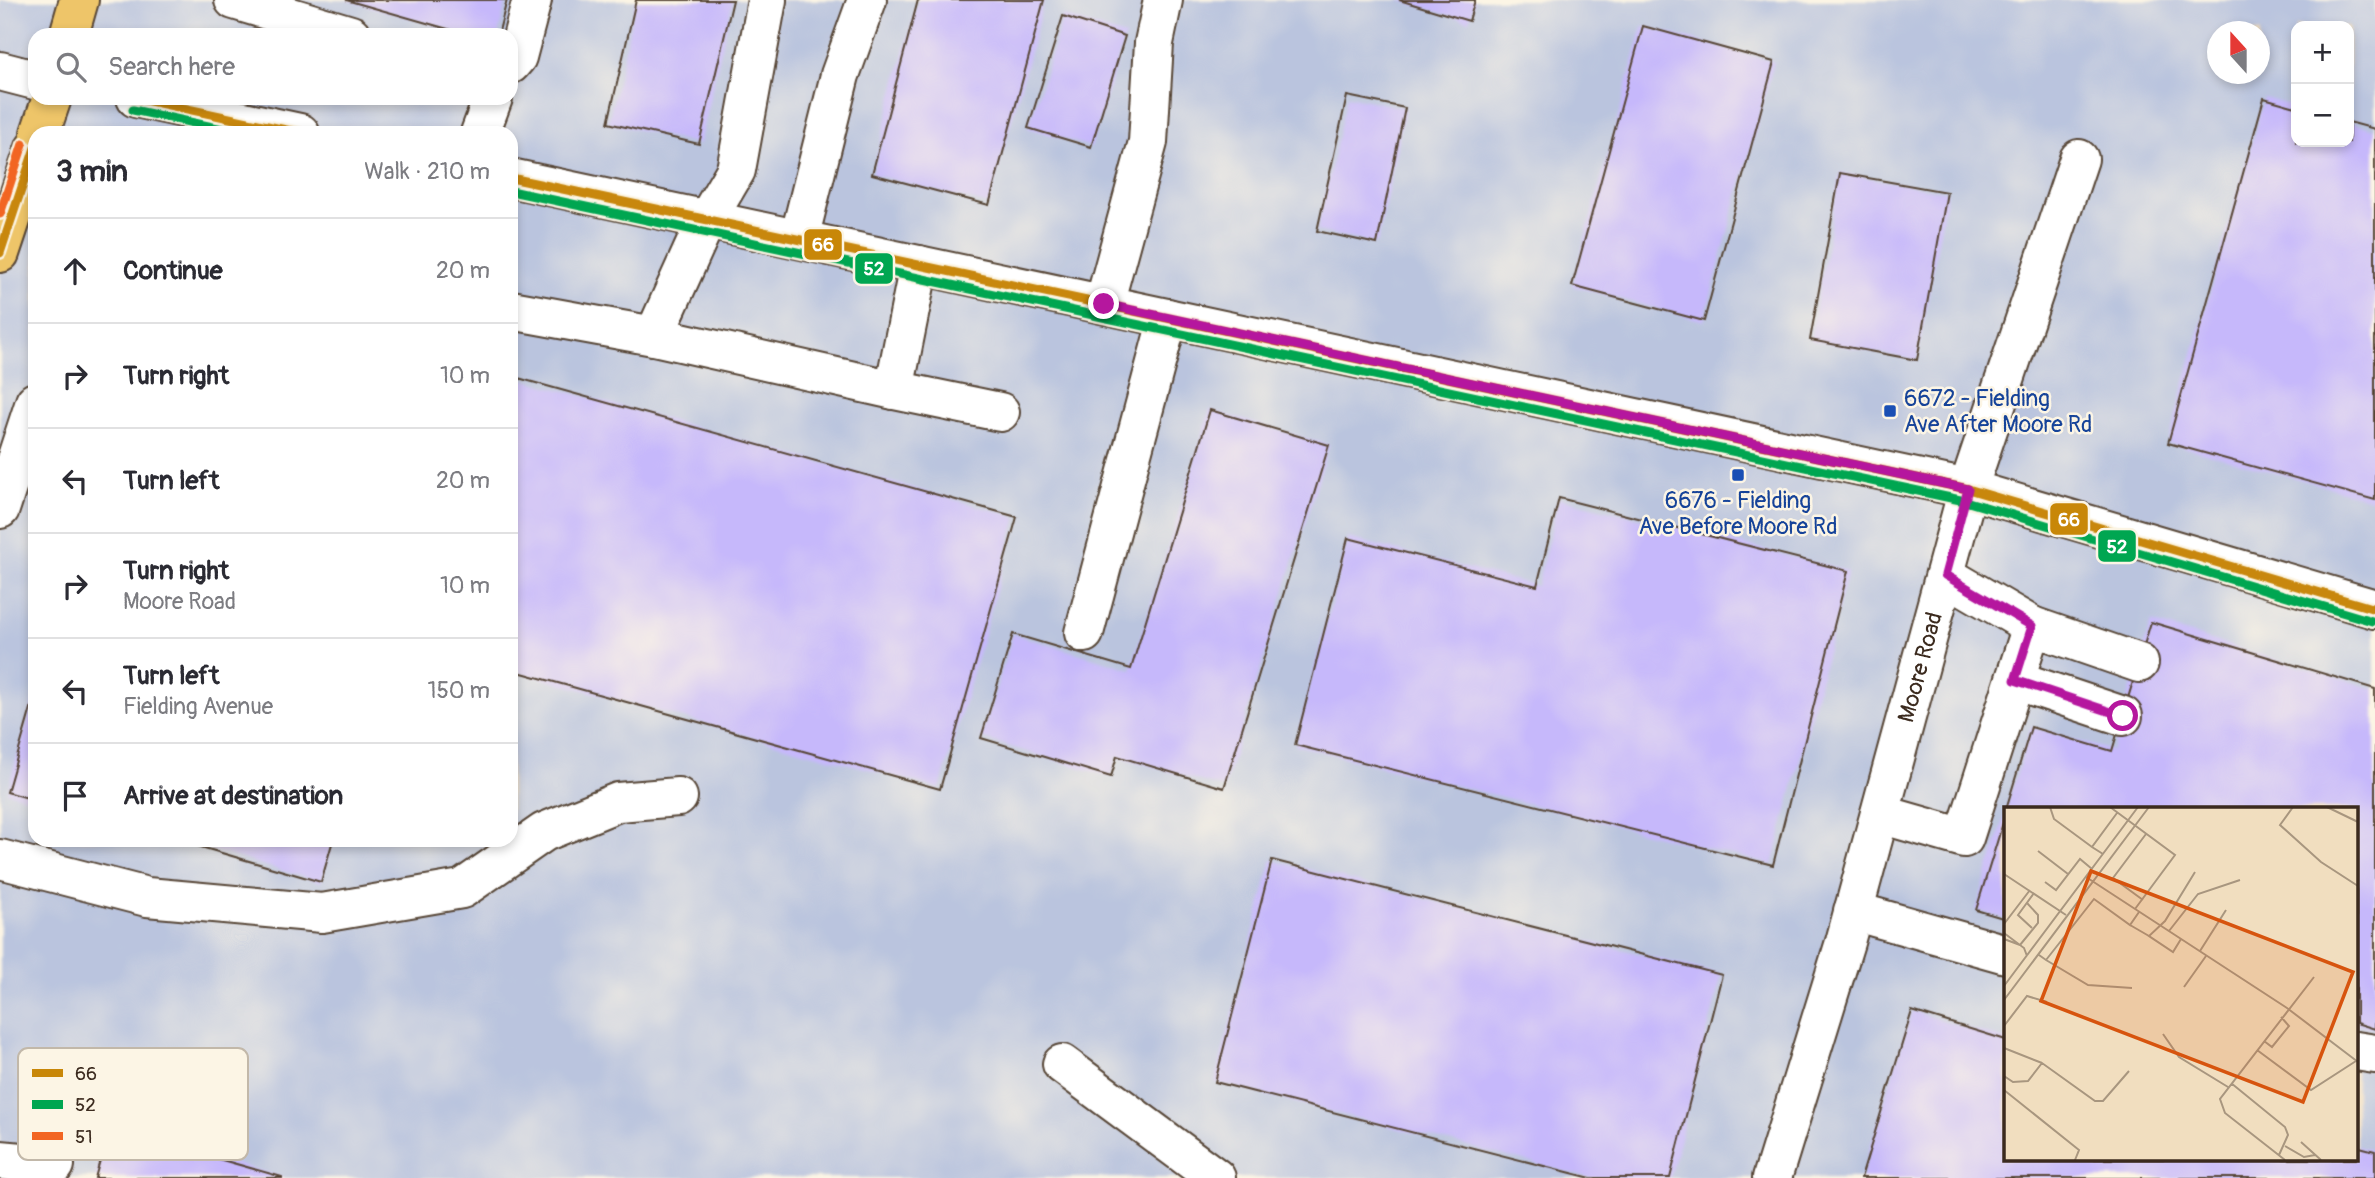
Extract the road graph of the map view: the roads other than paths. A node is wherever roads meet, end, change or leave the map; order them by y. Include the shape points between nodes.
1 (79, 0) edge
2 (234, 0) edge
3 (532, 0) edge
4 (767, 0) edge
5 (867, 0) edge
6 (1163, 0) edge
7 (71, 28) edge
8 (304, 28) edge
9 (518, 53) edge
10 (0, 71) edge
11 (28, 78) edge
12 (49, 105) edge
13 (490, 105) edge
14 (145, 111) edge
15 (291, 120) edge
16 (42, 126) edge
17 (483, 126) edge
18 (2079, 159) dead end
19 (28, 169) edge
20 (518, 180) edge
21 (706, 222) junction
22 (799, 239) junction
23 (0, 253) edge
24 (919, 265) junction
25 (1104, 304) junction
26 (518, 311) edge
27 (1168, 318) junction
28 (654, 336) junction
29 (894, 390) junction
30 (1000, 412) dead end
31 (28, 421) edge
32 (1968, 489) junction
33 (2, 493) edge
34 (1945, 575) junction
35 (2375, 609) edge
36 (2032, 626) junction
37 (1084, 633) dead end
38 (2139, 663) dead end
39 (2015, 680) junction
40 (2123, 716) dead end
41 (678, 797) dead end
42 (1880, 814) junction
43 (0, 859) edge
44 (1853, 911) junction
45 (2004, 953) edge
46 (1062, 1064) dead end
47 (0, 1160) edge
48 (54, 1165) dead end
49 (1216, 1178) edge
50 (1772, 1178) edge

1 - 7 main road
2 - 8 street
3 - 9 street
4 - 21 street via 736,170
5 - 22 street via 840,75
6 - 25 street via 1154,43 1148,142
10 - 11 street
12 - 16 main road
13 - 17 street
14 - 15 street
18 - 32 street, Moore Road
19 - 23 main road
20 - 21 street
21 - 22 street
21 - 28 street
22 - 24 street
24 - 25 street
24 - 29 street
25 - 27 street
26 - 28 street
27 - 32 street
27 - 37 street
28 - 29 street
29 - 30 street
31 - 33 street
32 - 34 street, Moore Road
32 - 35 street
34 - 36 street
34 - 42 street, Moore Road
36 - 38 street
36 - 39 street
39 - 40 street
39 - 42 street via 1964,838
41 - 43 street via 618,802 544,832 462,889 322,913 147,898
42 - 44 street, Moore Road
44 - 45 street
44 - 50 street, Moore Road
46 - 49 street
47 - 48 street

